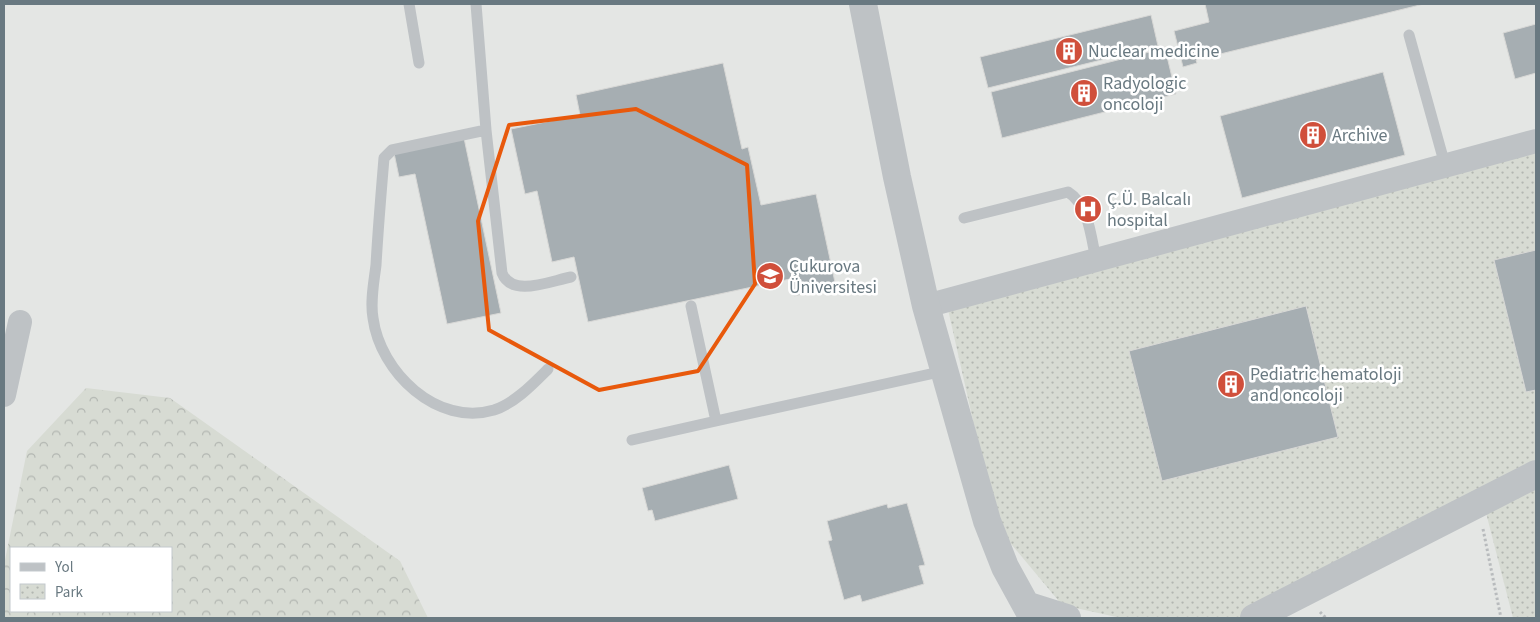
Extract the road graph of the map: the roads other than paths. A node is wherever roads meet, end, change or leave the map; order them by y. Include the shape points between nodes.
1 (409, 4) edge
2 (476, 4) edge
3 (863, 4) edge
4 (1409, 35) dead end
5 (419, 64) dead end
6 (486, 130) junction
7 (1536, 141) edge
8 (1445, 165) junction
9 (964, 218) dead end
10 (1096, 260) junction
11 (571, 277) dead end
12 (691, 306) dead end
13 (926, 306) junction
14 (20, 322) dead end
15 (548, 369) dead end
16 (944, 371) junction
17 (4, 395) edge
18 (716, 421) junction
19 (632, 440) dead end
20 (1536, 474) edge
21 (1050, 615) edge
22 (1254, 618) edge

1 - 5 lane
2 - 6 lane
3 - 13 street
4 - 8 lane
6 - 11 lane via 502,273 506,282 512,286 526,286
6 - 15 lane via 392,150 384,158 373,318 384,355 412,388 428,401 455,412 474,414 495,410 521,394
7 - 8 street
8 - 10 street
9 - 10 lane via 1068,192 1077,198 1084,210
10 - 13 street
12 - 18 lane
13 - 16 street
14 - 17 street
16 - 18 lane
16 - 21 street via 987,521 1005,567
18 - 19 lane
20 - 22 street

